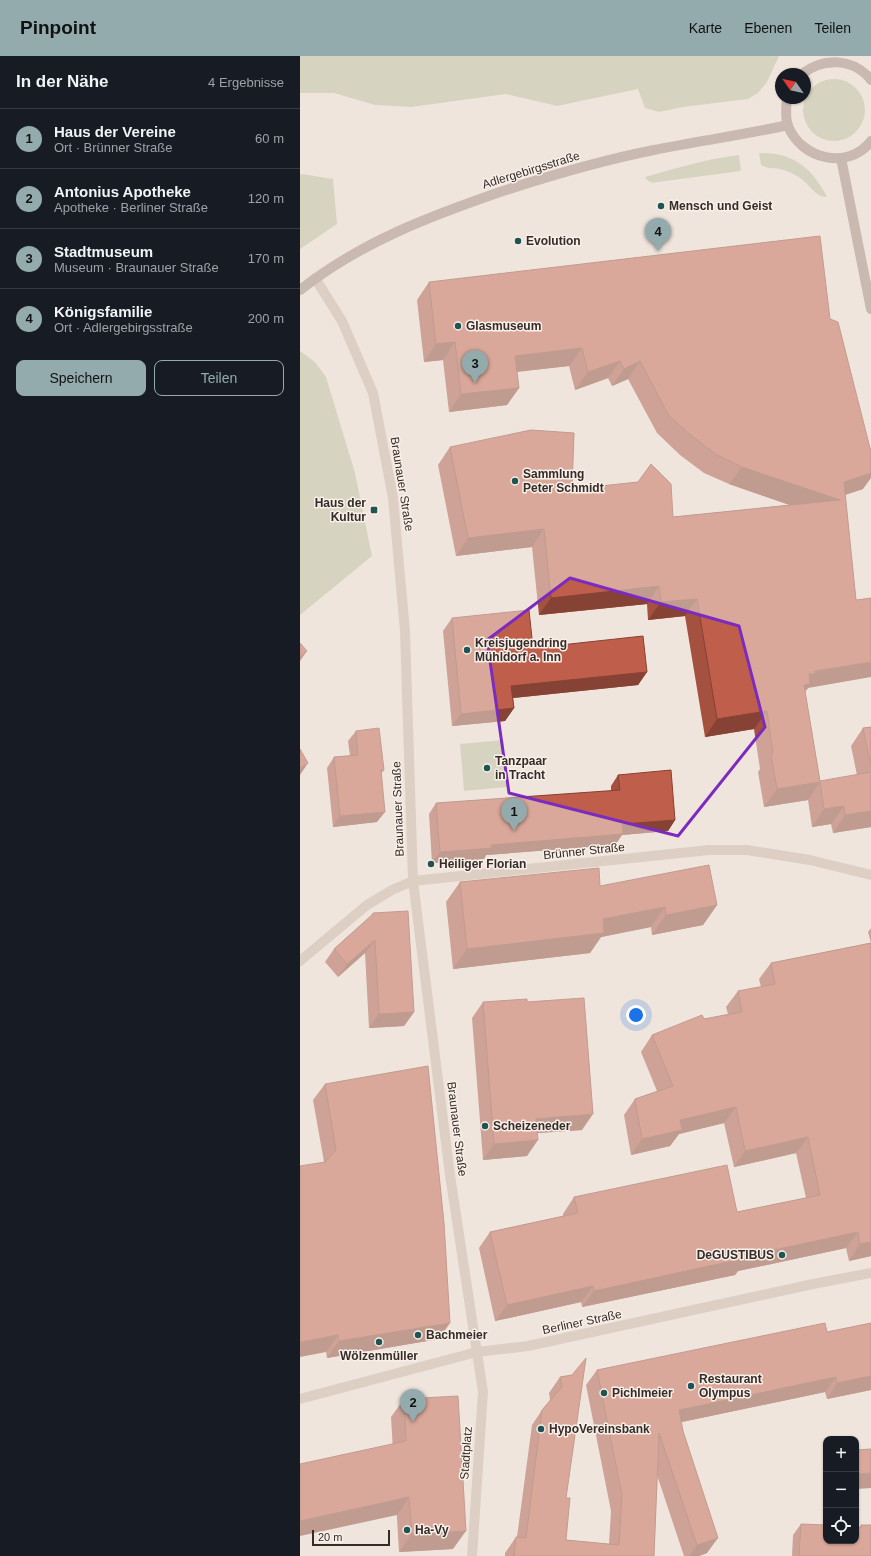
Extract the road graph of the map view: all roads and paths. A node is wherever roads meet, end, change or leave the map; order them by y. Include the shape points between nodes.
1 (838, 59) edge
2 (811, 68) edge
3 (871, 80) edge
4 (787, 104) edge
5 (788, 125) junction
6 (871, 141) edge
7 (841, 158) junction
8 (315, 278) junction
9 (300, 290) edge
10 (871, 309) edge
11 (871, 875) edge
12 (413, 881) junction
13 (300, 961) edge
14 (871, 1273) edge
15 (477, 1352) junction
16 (300, 1399) edge
17 (472, 1556) edge

1 - 2 street
1 - 3 street via 854,66
4 - 5 street
5 - 7 street via 796,140 807,150 822,157
5 - 8 street, Adlergebirgsstraße via 653,150 543,178 473,201 376,241
6 - 7 street via 853,155
7 - 10 street
8 - 9 street, Adlergebirgsstraße
8 - 12 street, Braunauer Straße via 342,320 373,393 393,498 405,631
11 - 12 street, Brünner Straße via 810,860 747,850 717,850
12 - 13 street, Brünner Straße via 392,890 367,906
12 - 15 street, Braunauer Straße via 450,1175
14 - 15 street, Berliner Straße via 528,1346
15 - 16 street, Berliner Straße
15 - 17 street, Stadtplatz via 483,1392

